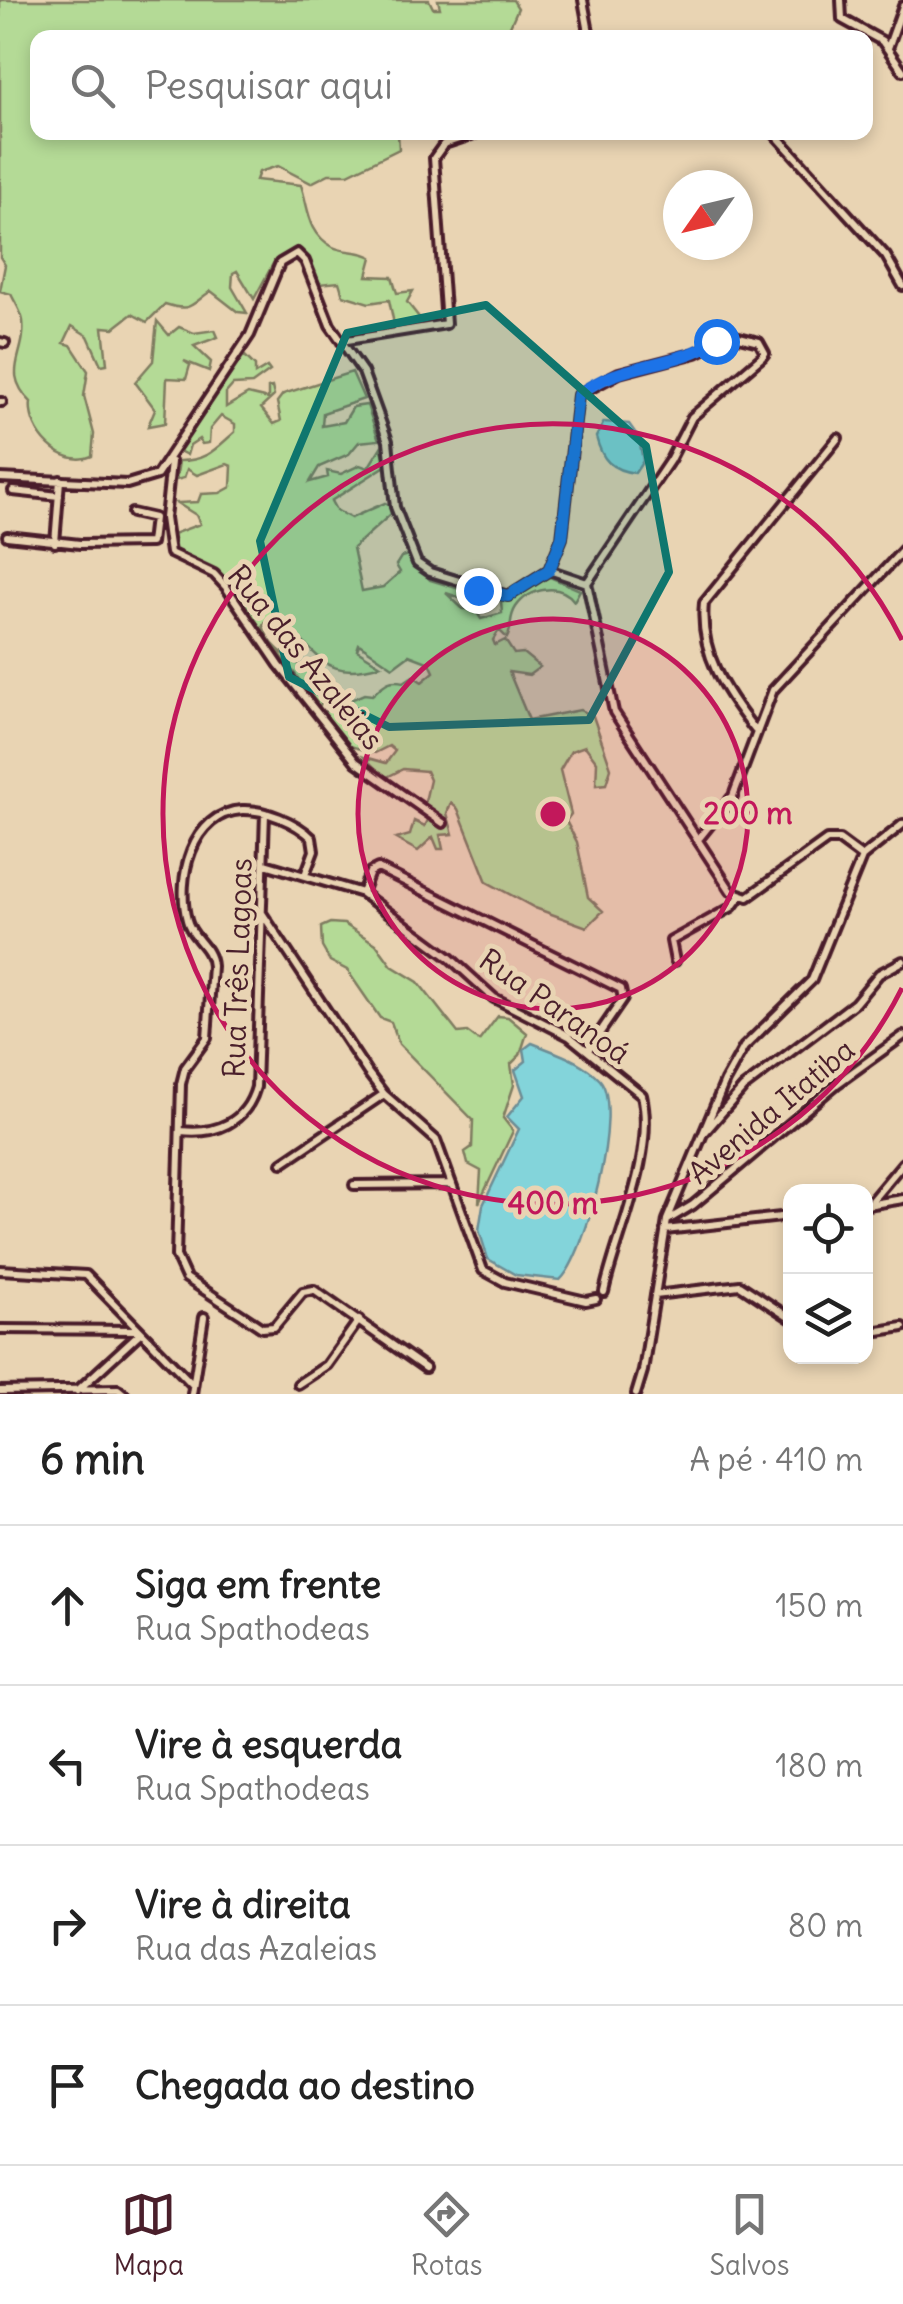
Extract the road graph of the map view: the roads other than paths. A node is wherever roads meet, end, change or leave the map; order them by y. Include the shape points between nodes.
1 (583, 0) edge
2 (841, 0) edge
3 (903, 6) edge
4 (589, 30) edge
5 (858, 30) edge
6 (873, 39) edge
7 (888, 48) junction
8 (903, 71) edge
9 (456, 140) edge
10 (781, 140) edge
11 (903, 286) edge
12 (341, 341) junction
13 (838, 438) dead end
14 (171, 458) junction
15 (0, 478) edge
16 (60, 480) junction
17 (13, 491) dead end
18 (58, 496) junction
19 (132, 513) dead end
20 (6, 536) dead end
21 (55, 542) junction
22 (903, 550) edge
23 (549, 570) junction
24 (586, 583) junction
25 (756, 731) junction
26 (265, 814) junction
27 (443, 823) dead end
28 (903, 824) edge
29 (700, 837) junction
30 (862, 857) junction
31 (265, 864) junction
32 (305, 875) junction
33 (362, 893) junction
34 (740, 896) junction
35 (262, 913) junction
36 (262, 945) junction
37 (288, 953) junction
38 (675, 961) dead end
39 (903, 961) edge
40 (903, 1036) edge
41 (588, 1050) junction
42 (384, 1094) junction
43 (181, 1130) junction
44 (702, 1134) junction
45 (282, 1163) dead end
46 (903, 1163) edge
47 (452, 1184) junction
48 (354, 1185) dead end
49 (873, 1198) edge
50 (903, 1200) edge
51 (873, 1204) edge
52 (783, 1217) edge
53 (667, 1220) junction
54 (664, 1230) junction
55 (0, 1270) edge
56 (604, 1292) dead end
57 (654, 1296) junction
58 (596, 1299) dead end
59 (783, 1313) edge
60 (204, 1317) dead end
61 (360, 1320) junction
62 (903, 1328) edge
63 (0, 1329) edge
64 (138, 1331) junction
65 (873, 1332) edge
66 (425, 1368) dead end
67 (193, 1384) junction
68 (298, 1384) dead end
69 (0, 1391) edge
70 (76, 1392) edge
71 (122, 1392) edge
72 (192, 1394) edge
73 (636, 1394) edge

1 - 4 street
2 - 5 street via 842,20
3 - 7 street
6 - 7 street
7 - 8 street
9 - 12 street via 434,158 446,324
10 - 11 street via 886,256
12 - 14 street, Rua das Azaleias via 302,255 286,255 250,335
12 - 23 street, Rua das Azaleias via 363,372 388,441 395,507 417,562 508,596
13 - 25 street via 704,602 712,666
14 - 16 street via 140,483
14 - 27 street, Rua das Azaleias via 165,518 170,553 226,586 356,762
15 - 16 street
16 - 18 street
17 - 18 street
18 - 21 street
19 - 21 street via 152,516 151,542
20 - 21 street
22 - 25 street via 774,690
23 - 24 street
23 - 24 street via 568,511 578,395 610,376 696,353 731,334 759,342 762,358 692,417
24 - 29 street via 614,712
25 - 29 street via 733,796
26 - 31 street, Rua Três Lagoas
26 - 32 street via 312,838
26 - 43 street via 245,810 215,820 196,839 187,863 186,919 212,966 207,1038 182,1076
28 - 30 street
29 - 34 street via 718,874
30 - 34 street via 827,840 776,880
30 - 44 street via 812,980 744,1047
31 - 32 street, Rua Paranoá
31 - 35 street, Rua Três Lagoas
32 - 33 street, Rua Paranoá
33 - 41 street, Rua Paranoá via 494,998
33 - 41 street via 378,868 621,989 623,998
34 - 38 street via 671,940
35 - 36 street, Rua Três Lagoas
35 - 37 street
36 - 37 street
36 - 43 street, Rua Três Lagoas via 254,1095 214,1133
37 - 42 street
39 - 44 street via 743,1088
40 - 53 street, Avenida Itatiba
41 - 56 street, Rua Paranoá via 637,1090 643,1103 633,1202
42 - 45 street
42 - 47 street via 436,1140
43 - 61 street via 176,1256 186,1278 262,1328 274,1327 310,1290
44 - 53 street
46 - 49 street
47 - 48 street
47 - 58 street via 483,1270 528,1289
50 - 51 street
52 - 54 street
53 - 54 street
54 - 57 street
55 - 64 street via 86,1275
57 - 59 street via 740,1285
57 - 73 street
60 - 67 street
61 - 66 street
61 - 68 street via 327,1365
62 - 65 street
63 - 64 street
64 - 67 street
64 - 70 street
67 - 72 street
69 - 70 street
70 - 71 street

